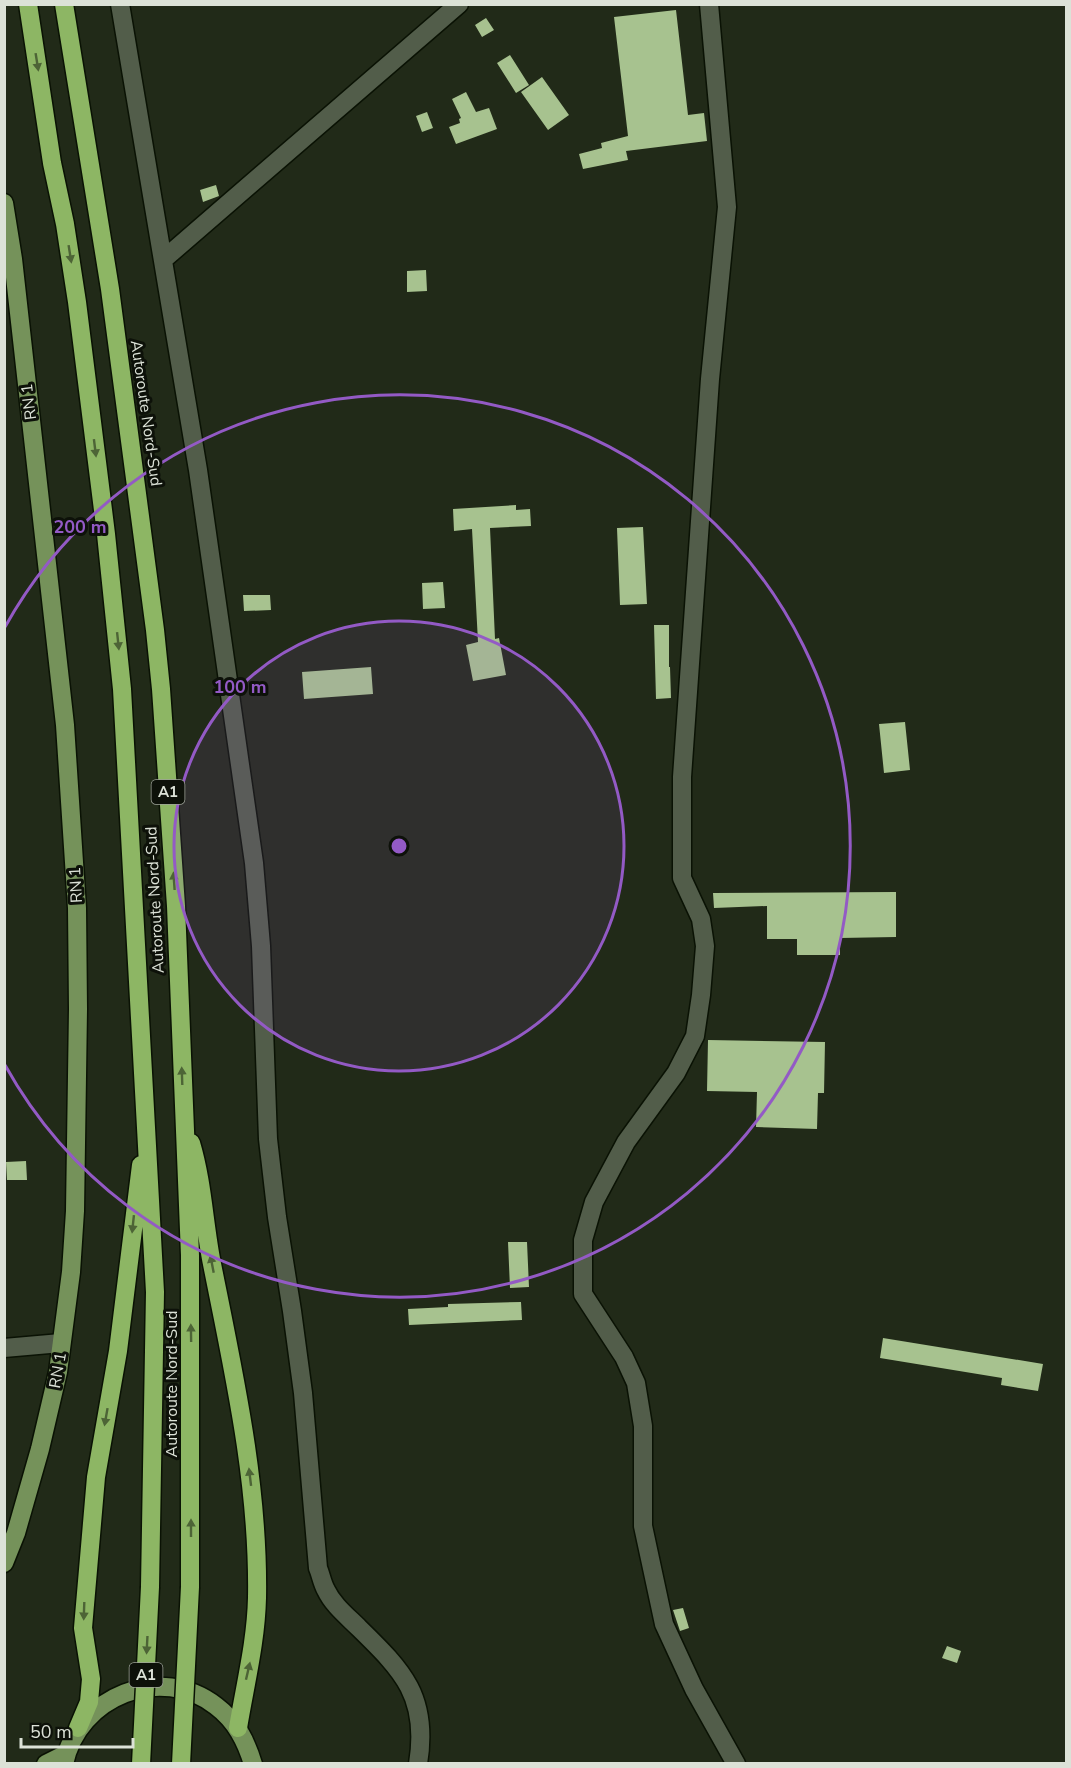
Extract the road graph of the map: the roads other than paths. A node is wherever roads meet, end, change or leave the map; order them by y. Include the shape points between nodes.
1 (27, 4) edge
2 (64, 4) edge
3 (120, 4) edge
4 (459, 4) edge
5 (709, 4) edge
6 (4, 203) edge
7 (164, 259) junction
8 (10, 297) edge
9 (183, 1118) junction
10 (147, 1125) junction
11 (61, 1343) junction
12 (4, 1348) edge
13 (4, 1563) edge
14 (78, 1728) junction
15 (238, 1728) junction
16 (64, 1759) edge
17 (46, 1764) edge
18 (141, 1764) edge
19 (181, 1764) edge
20 (253, 1764) edge
21 (418, 1764) edge
22 (736, 1764) edge

1 -> 10 highway, Autoroute Nord-Sud / A1 via 77,302 116,622
9 -> 2 highway, Autoroute Nord-Sud / A1 via 176,906 155,630 111,289
3 - 7 street
4 - 7 street
5 - 22 street via 727,207 682,777 682,878 701,919 705,946 701,995 695,1036 676,1073 626,1142 594,1202 583,1240 583,1294 636,1383 643,1426 643,1526 664,1623 694,1689
6 - 8 main road, RN 1
7 - 21 street via 254,863 268,1139 303,1393 318,1568 325,1589 338,1608 398,1668 415,1699 422,1731
8 - 11 main road, RN 1 via 65,725 76,908 75,1211
15 -> 9 highway via 256,1610 253,1505 240,1406 204,1221 200,1172
19 -> 9 highway, Autoroute Nord-Sud / A1, bridge via 190,1587 190,1255
10 -> 14 highway via 118,1351 96,1478 83,1628 91,1679 89,1702
10 -> 18 highway, Autoroute Nord-Sud / A1, bridge via 155,1292 150,1587
11 - 12 street
11 - 13 main road, RN 1 via 40,1449
14 - 15 main road via 109,1701 127,1692 158,1687 189,1691 216,1706
14 - 16 main road
15 - 20 main road
16 - 17 main road

